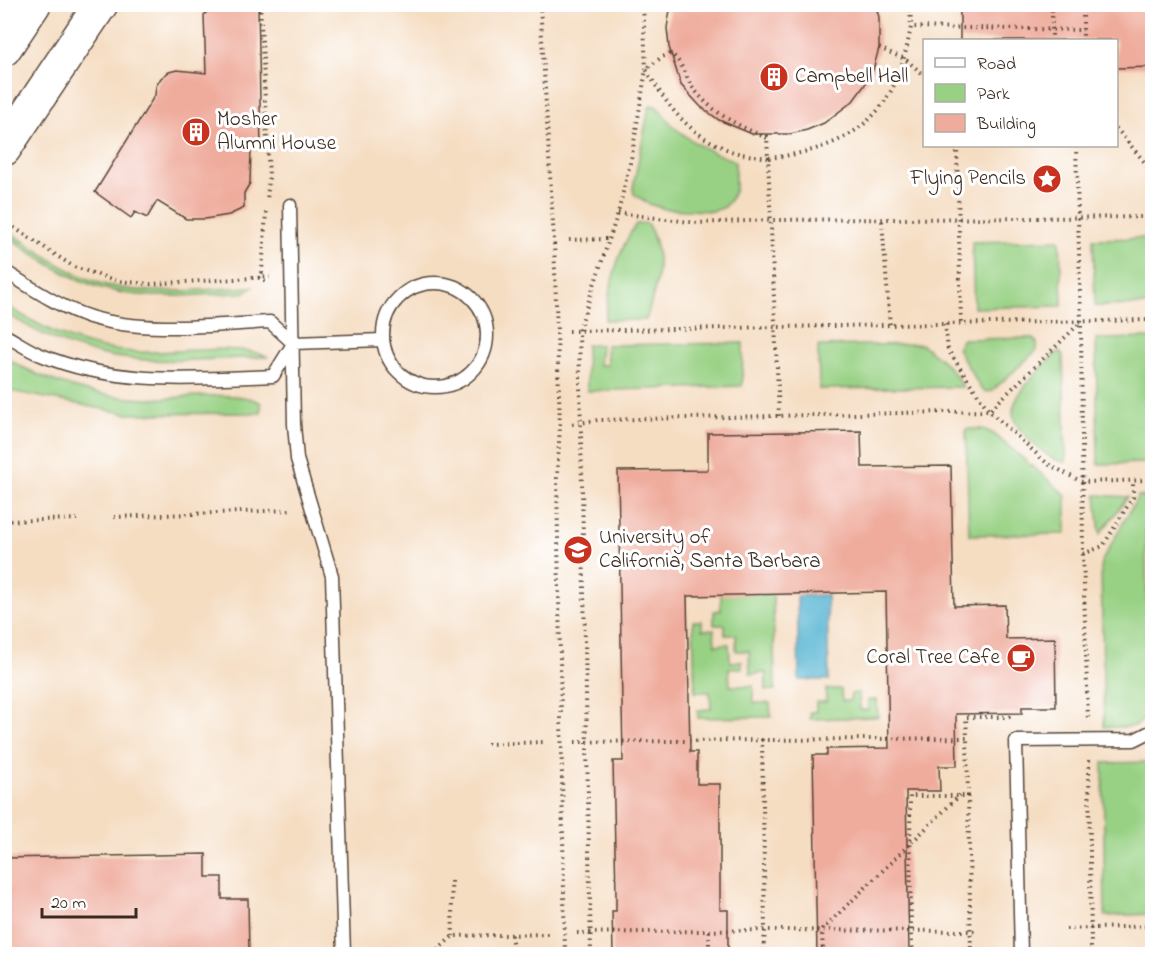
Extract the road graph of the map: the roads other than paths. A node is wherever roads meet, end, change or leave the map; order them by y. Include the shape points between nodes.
1 (34, 4) edge
2 (101, 4) edge
3 (4, 50) edge
4 (4, 149) edge
5 (290, 205) dead end
6 (4, 271) edge
7 (4, 335) edge
8 (383, 339) junction
9 (293, 343) junction
10 (1152, 731) edge
11 (344, 954) edge
12 (1021, 954) edge

1 - 3 main road
2 - 4 main road
5 - 9 lane
6 - 9 lane via 53,301 89,317 156,327 270,322
7 - 9 lane via 39,355 75,367 114,376 156,379 273,376
8 - 8 lane via 387,357 397,371 411,382 427,387 444,387 474,371 488,339 479,306 468,294 435,283 403,294 388,315
8 - 9 lane
9 - 11 lane via 297,459 332,576
10 - 12 lane via 1134,740 1016,741

